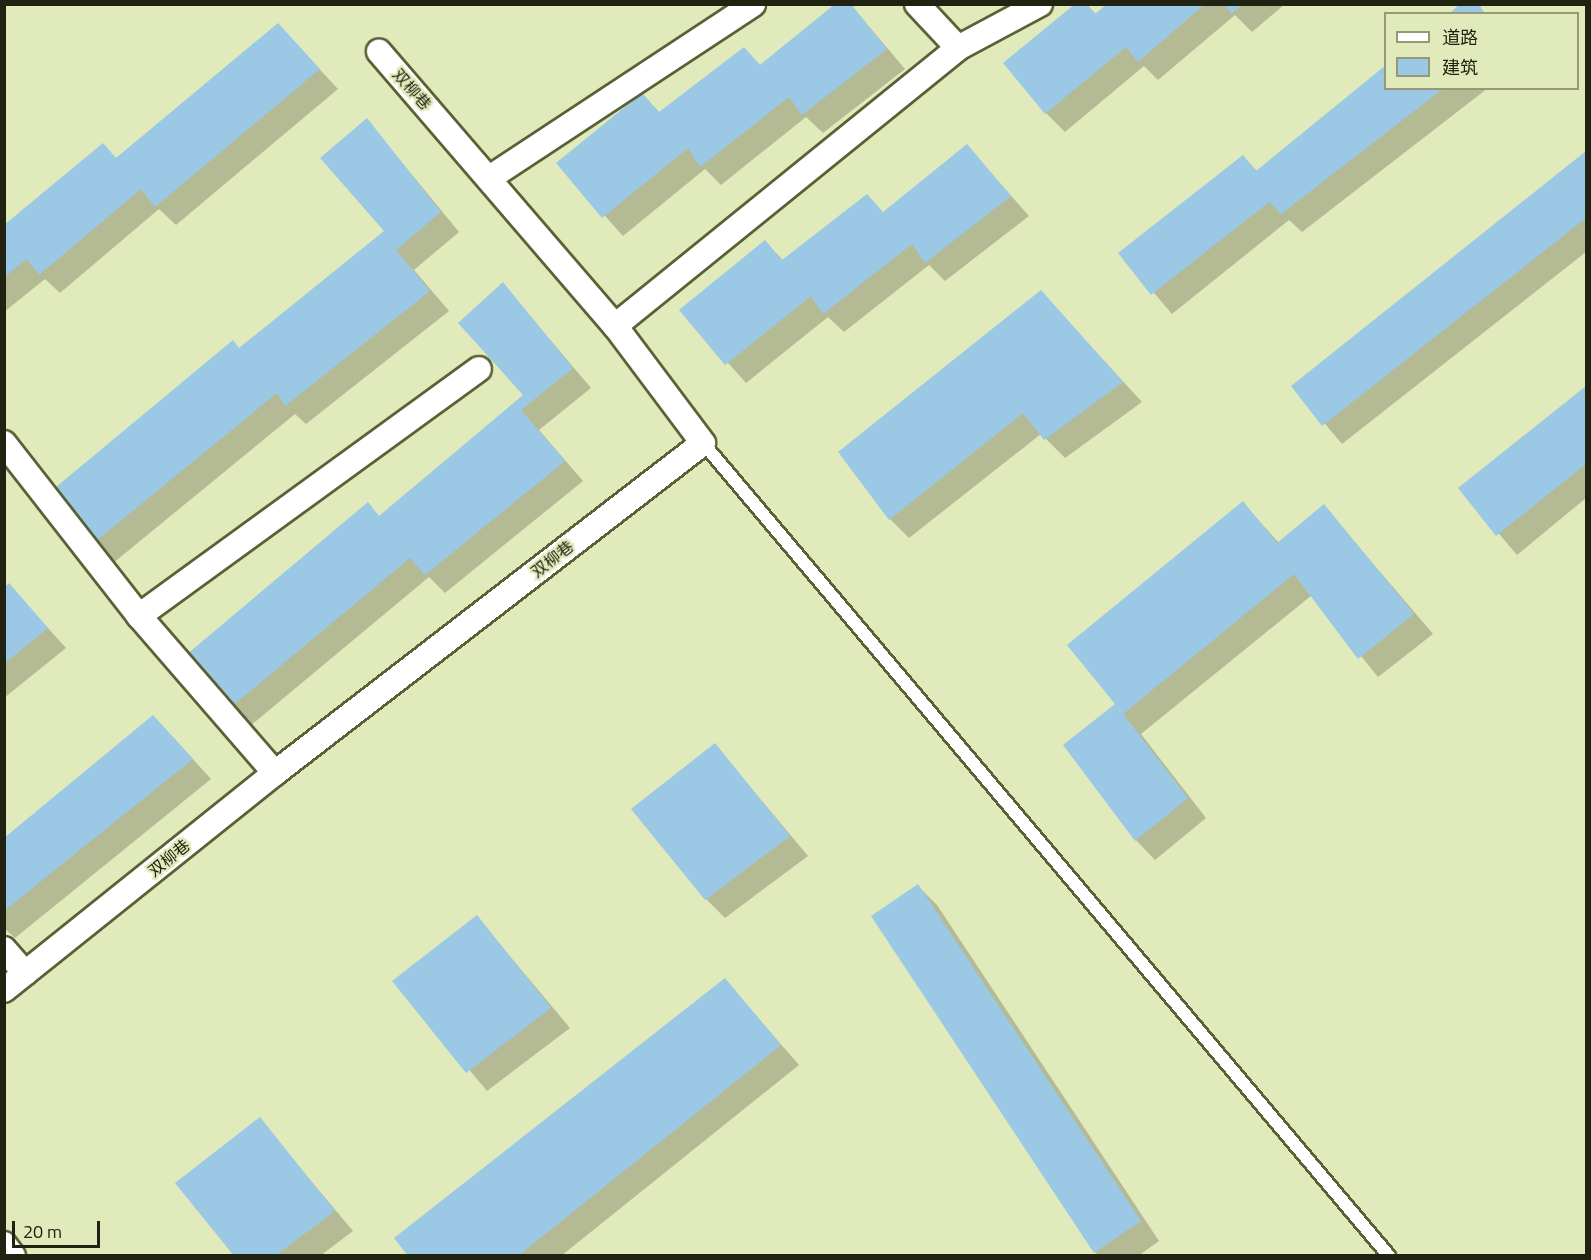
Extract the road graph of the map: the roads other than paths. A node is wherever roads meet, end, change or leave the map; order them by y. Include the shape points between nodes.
1 (753, 4) edge
2 (917, 4) edge
3 (1040, 4) edge
4 (958, 48) junction
5 (380, 52) dead end
6 (491, 177) junction
7 (615, 326) junction
8 (479, 369) dead end
9 (4, 443) edge
10 (702, 443) junction
11 (139, 616) junction
12 (274, 773) junction
13 (4, 949) edge
14 (25, 973) junction
15 (4, 990) edge
16 (4, 1244) edge
17 (13, 1256) edge
18 (1389, 1256) edge

1 - 6 street
2 - 4 street
3 - 4 street
4 - 7 street
5 - 6 street, 双柳巷
6 - 7 street, 双柳巷
7 - 10 street, 双柳巷
8 - 11 street
9 - 11 street
10 - 12 street, 双柳巷
10 - 18 lane
11 - 12 street
12 - 14 street, 双柳巷
13 - 14 street
14 - 15 street, 双柳巷
16 - 17 street

